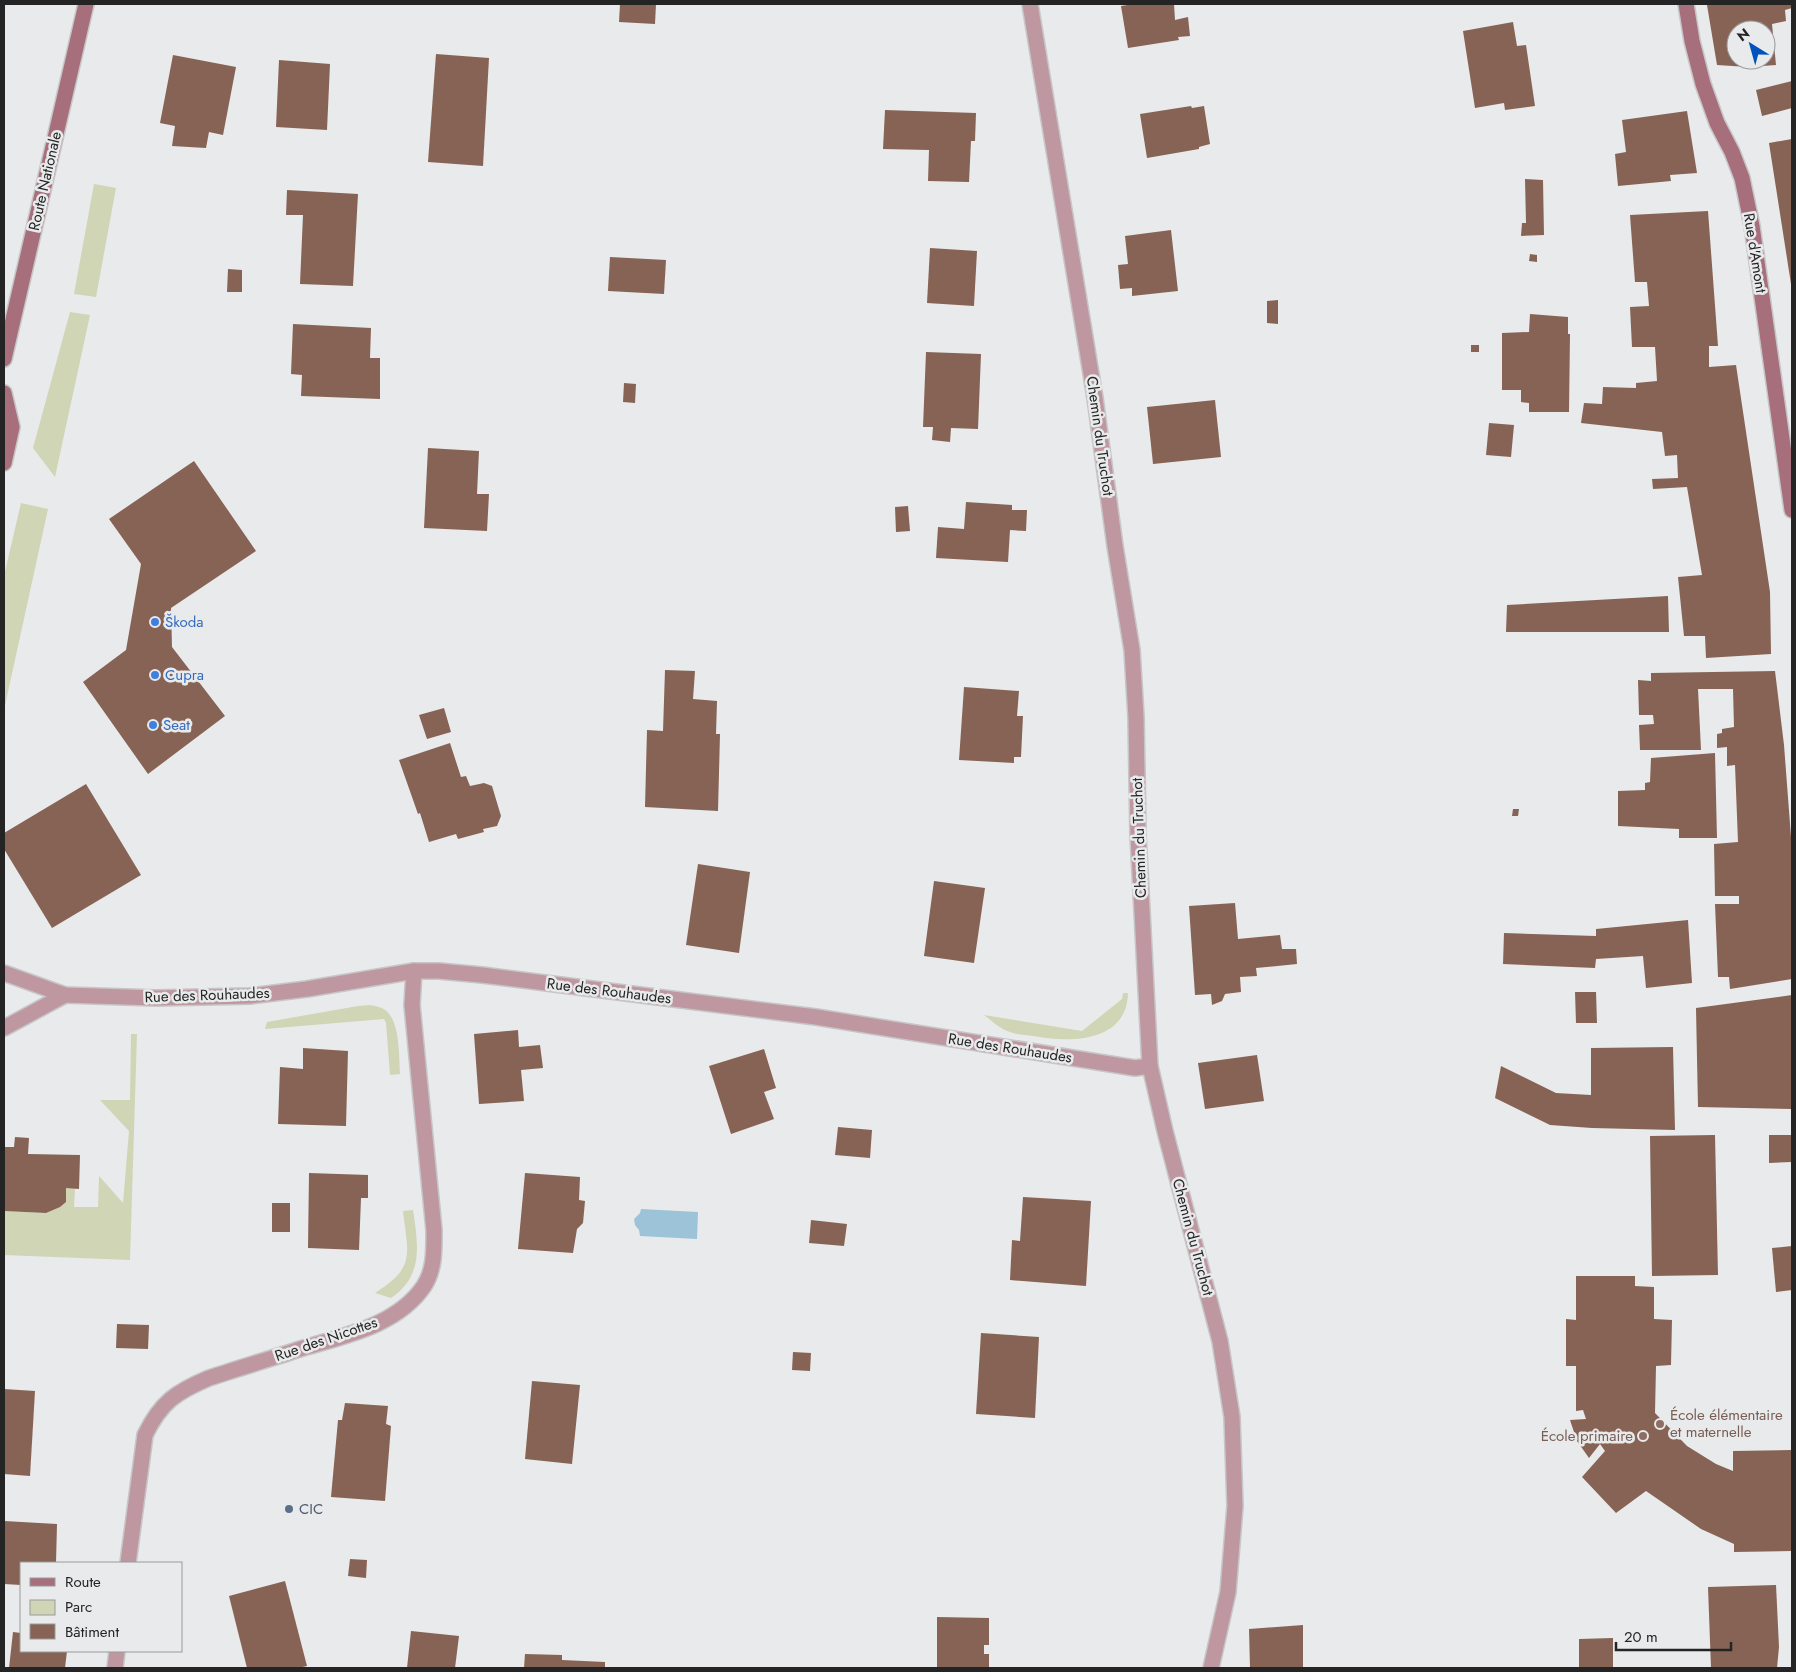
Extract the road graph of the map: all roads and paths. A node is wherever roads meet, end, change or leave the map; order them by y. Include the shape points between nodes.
1 (86, 4) edge
2 (1030, 4) edge
3 (1686, 4) edge
4 (4, 359) edge
5 (4, 393) edge
6 (4, 464) edge
7 (1792, 510) edge
8 (414, 971) junction
9 (4, 974) edge
10 (65, 995) junction
11 (4, 1028) edge
12 (1150, 1066) junction
13 (128, 1562) edge
14 (117, 1652) edge
15 (115, 1668) edge
16 (1211, 1668) edge

1 - 4 street, Route Nationale
2 - 12 street, Chemin du Truchot via 1095,398 1132,650
3 - 7 street, Rue d'Amont via 1703,84 1742,178 1752,226
5 - 6 street via 12,427
8 - 10 street, Rue des Rouhaudes via 250,996 156,998
8 - 12 street, Rue des Rouhaudes via 482,974 816,1017 1135,1068
8 - 13 street, Rue des Nicottes via 412,1005 434,1230 434,1254 425,1285 403,1308 368,1327 209,1378 186,1388 167,1402 145,1435
9 - 10 street, Rue des Rouhaudes
10 - 11 street
12 - 16 street, Chemin du Truchot via 1220,1341 1232,1417 1235,1506 1228,1592
14 - 15 street

